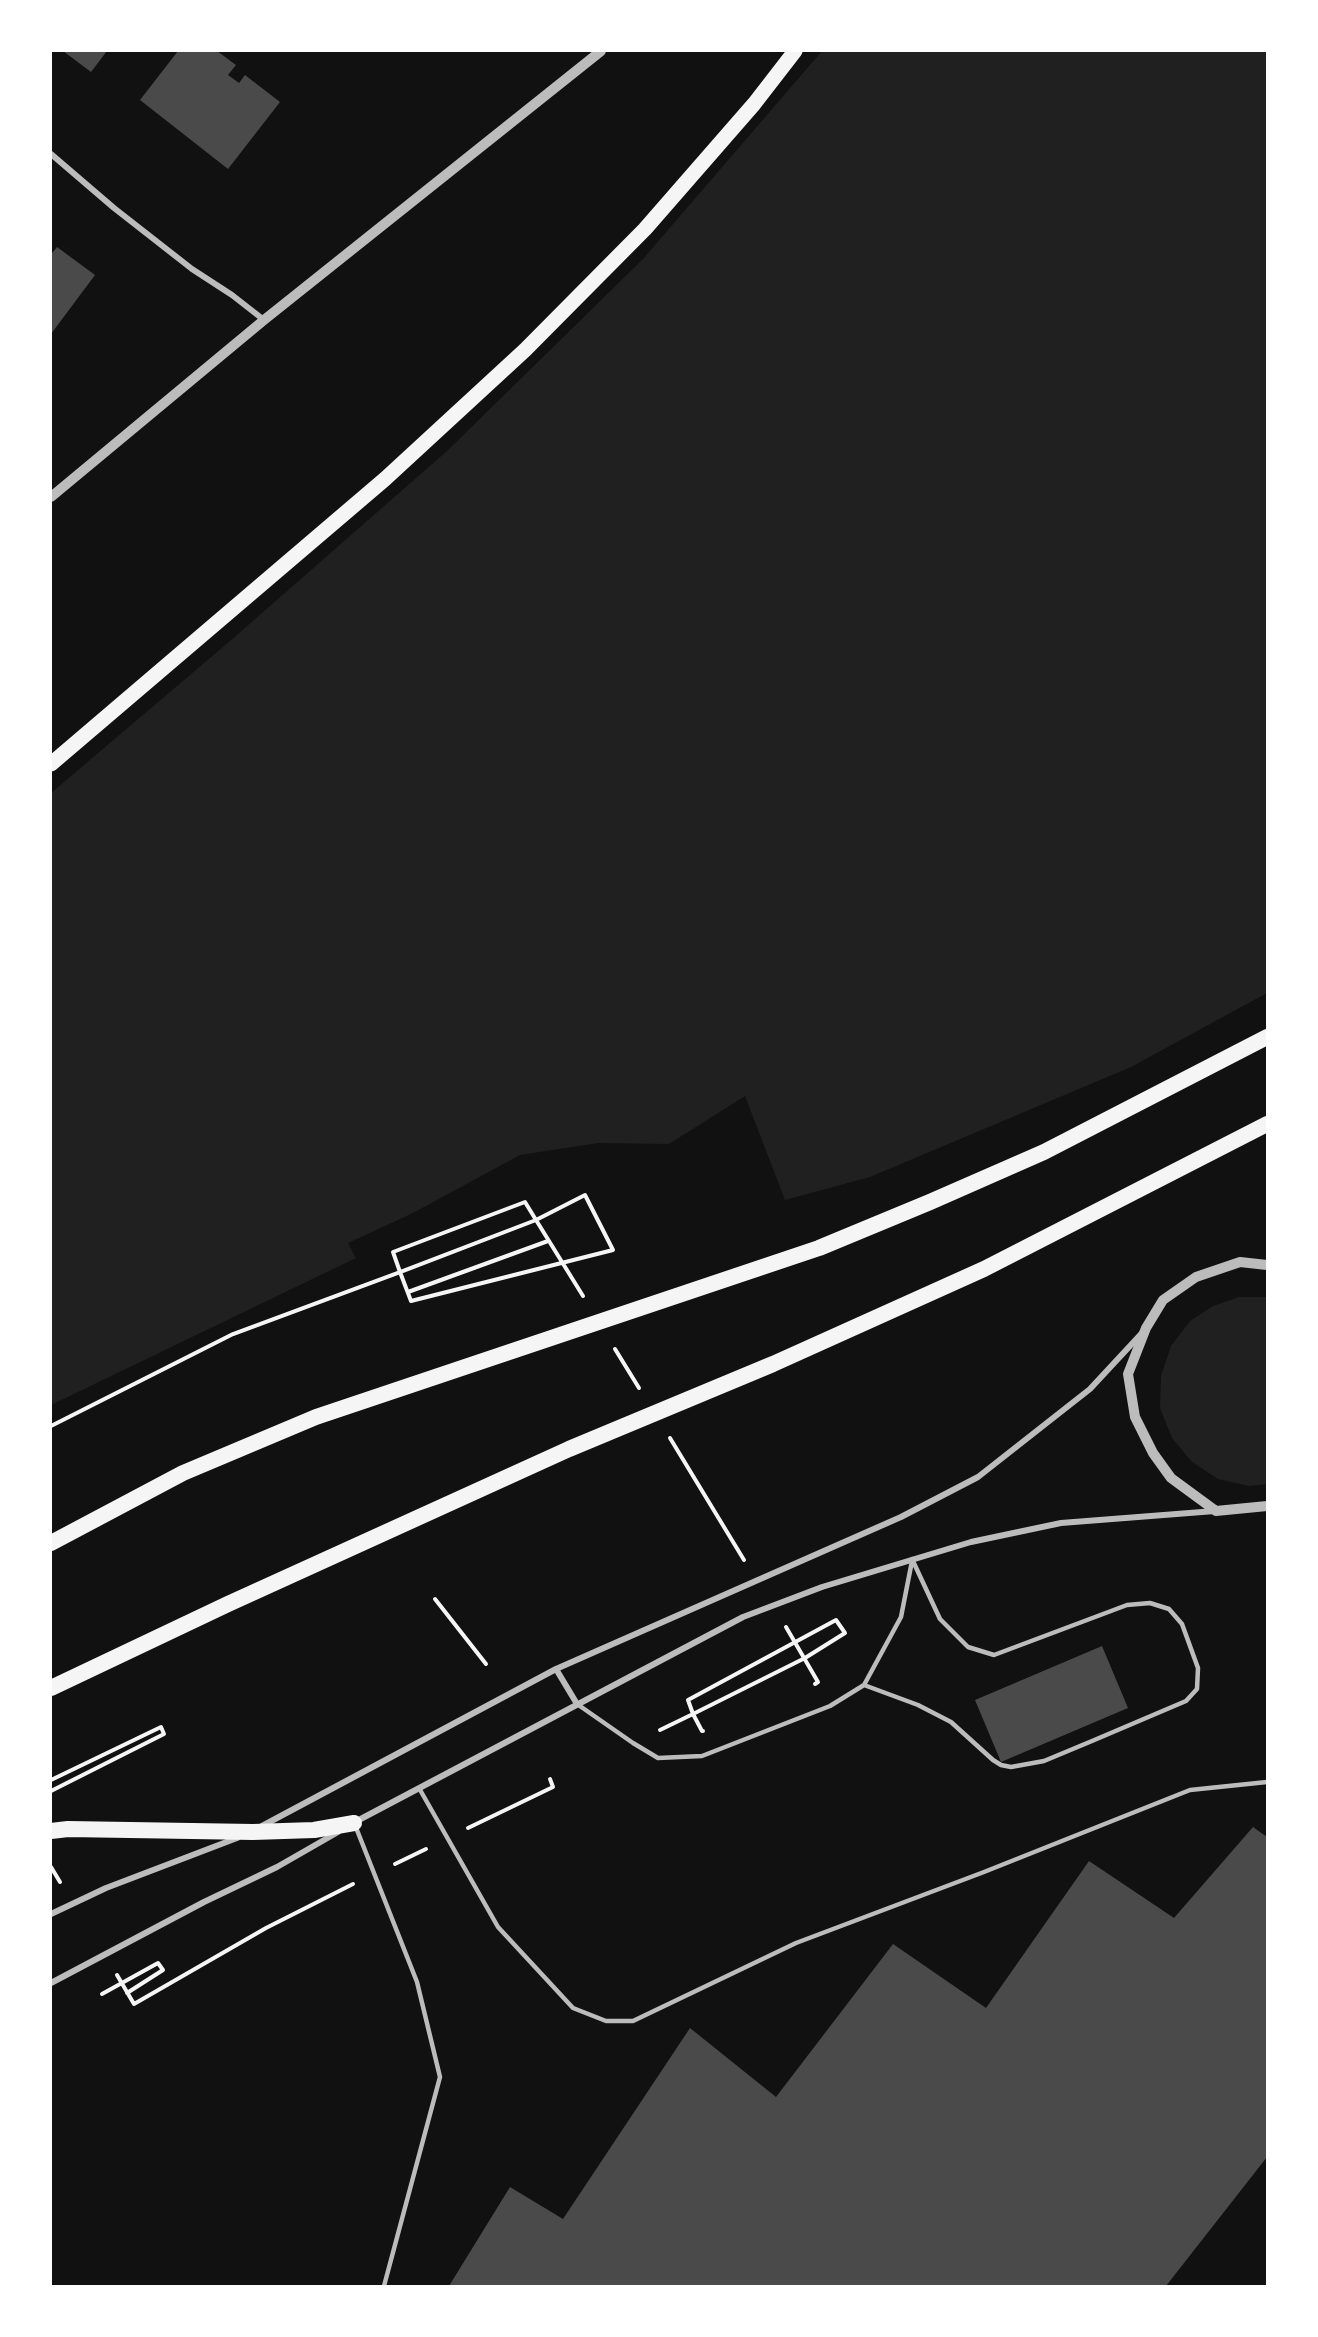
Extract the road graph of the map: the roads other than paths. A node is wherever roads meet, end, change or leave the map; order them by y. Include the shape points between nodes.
1 (601, 51) edge
2 (795, 51) edge
3 (51, 154) edge
4 (264, 320) junction
5 (51, 497) edge
6 (51, 764) edge
7 (1267, 1037) edge
8 (1267, 1124) edge
9 (1267, 1265) edge
10 (1146, 1328) junction
11 (1267, 1506) edge
12 (1216, 1511) junction
13 (51, 1543) edge
14 (912, 1558) junction
15 (556, 1669) junction
16 (864, 1685) junction
17 (51, 1688) edge
18 (577, 1704) junction
19 (1267, 1782) edge
20 (419, 1788) junction
21 (354, 1823) junction
22 (51, 1831) edge
23 (253, 1832) junction
24 (51, 1914) edge
25 (51, 1983) edge
26 (384, 2286) edge

1 - 4 street
2 - 6 main road via 645,229 525,350 385,479
3 - 4 street via 192,269
4 - 5 street
7 - 13 highway via 1044,1152 930,1202 819,1248 316,1417 183,1473
8 - 17 highway via 984,1269 773,1364 569,1449
9 - 10 street via 1240,1262 1196,1277 1163,1300
10 - 12 street via 1128,1374 1135,1417 1171,1478
10 - 15 street via 1090,1389 978,1477 901,1517
11 - 12 street
12 - 14 street via 1061,1523
14 - 16 lane via 901,1617
14 - 16 lane via 940,1619 968,1647 994,1655 1127,1605 1150,1603 1169,1609 1182,1624 1198,1668 1197,1689 1186,1701 1092,1741 1044,1761 1011,1767 993,1760 951,1722
14 - 18 street via 744,1617
15 - 18 street
15 - 23 street
16 - 18 lane via 830,1706 702,1756 658,1758
18 - 20 street
19 - 20 lane via 1190,1790 796,1942 633,2021 606,2021 573,2008 498,1927
20 - 21 street
21 - 23 highway via 314,1830
21 - 25 street
21 - 26 lane via 417,1982 440,2078
22 - 23 highway
23 - 24 street via 106,1888

